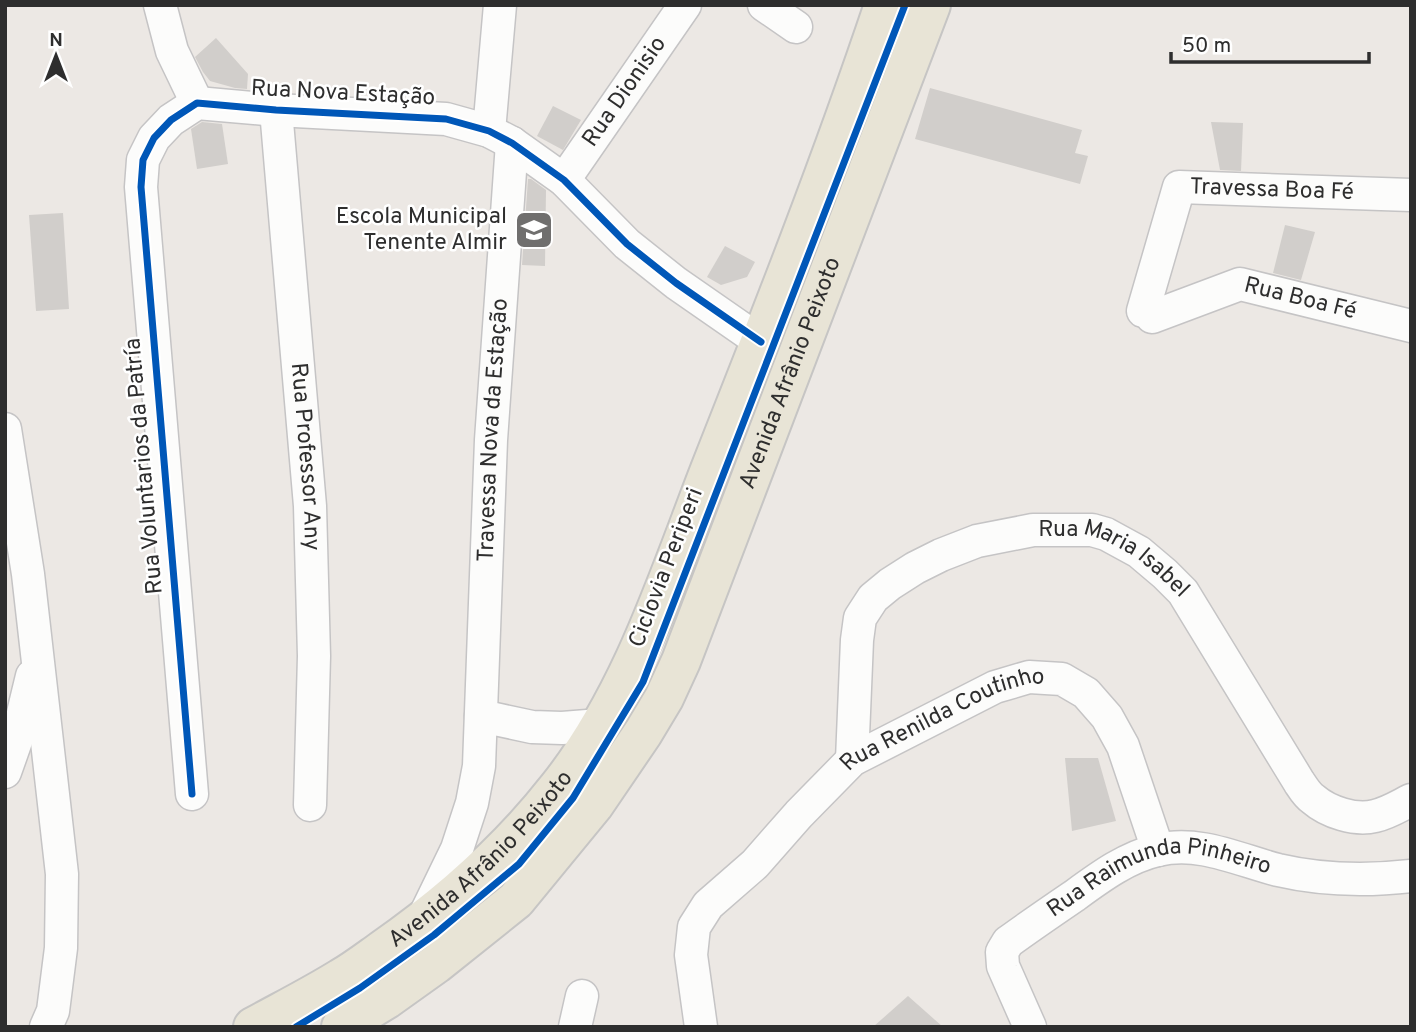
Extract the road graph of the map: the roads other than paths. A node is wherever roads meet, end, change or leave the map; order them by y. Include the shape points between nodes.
1 (160, 5) edge
2 (500, 5) edge
3 (685, 5) edge
4 (764, 5) edge
5 (884, 5) edge
6 (930, 9) edge
7 (796, 27) dead end
8 (197, 103) junction
9 (276, 110) junction
10 (500, 137) junction
11 (564, 180) junction
12 (1411, 195) edge
13 (1147, 314) joint
14 (1411, 326) edge
15 (761, 342) junction
16 (5, 429) edge
17 (37, 654) junction
18 (481, 716) junction
19 (600, 725) junction
20 (852, 760) junction
21 (5, 772) edge
22 (192, 794) dead end
23 (1411, 800) edge
24 (310, 805) dead end
25 (1158, 850) junction
26 (1411, 876) edge
27 (421, 923) junction
28 (582, 996) dead end
29 (345, 1026) edge
30 (46, 1027) edge
31 (253, 1027) edge
32 (575, 1027) edge
33 (701, 1027) edge
34 (1030, 1027) edge

1 - 8 street via 172,51
2 - 10 street, Travessa Nova da Estação
3 - 11 street, Rua Dionisio
4 - 7 street
5 - 15 main road, Avenida Afrânio Peixoto
6 - 29 main road, Avenida Afrânio Peixoto via 664,698 594,805 516,900 436,964
8 - 9 street, Rua Nova Estação
8 - 22 street, Rua Voluntarios da Patría via 154,138 143,160 141,187
9 - 10 street, Rua Nova Estação via 446,119
9 - 24 street, Rua Professor Any via 310,506 314,656
10 - 11 street, Rua Nova Estação
10 - 18 street, Travessa Nova da Estação
11 - 15 street, Rua Nova Estação via 627,244
12 - 13 street, Travessa Boa Fé via 1179,187
13 - 14 street, Rua Boa Fé via 1240,285
15 - 19 main road, Avenida Afrânio Peixoto via 642,643
16 - 17 street
17 - 21 street
17 - 30 street via 62,874 61,948 53,1011
18 - 19 street via 532,727
18 - 27 street, Travessa Nova da Estação via 480,766 472,803 457,849
19 - 27 main road, Avenida Afrânio Peixoto via 561,785 513,841
20 - 23 street, Rua Maria Isabel via 856,640 860,618 873,598 915,568 977,541 1033,530 1092,530 1139,552 1182,592 1311,798 1328,810 1372,817
20 - 25 street, Rua Renilda Coutinho via 995,687 1028,677 1062,679 1086,693 1113,727
20 - 33 street, Rua Renilda Coutinho via 755,864 708,905 694,927 691,955
25 - 26 street, Rua Raimunda Pinheiro via 1203,849 1324,877
25 - 34 street, Rua Raimunda Pinheiro via 1103,875 1008,942 1002,952 1003,966
27 - 31 main road, Avenida Afrânio Peixoto via 341,978
28 - 32 street

